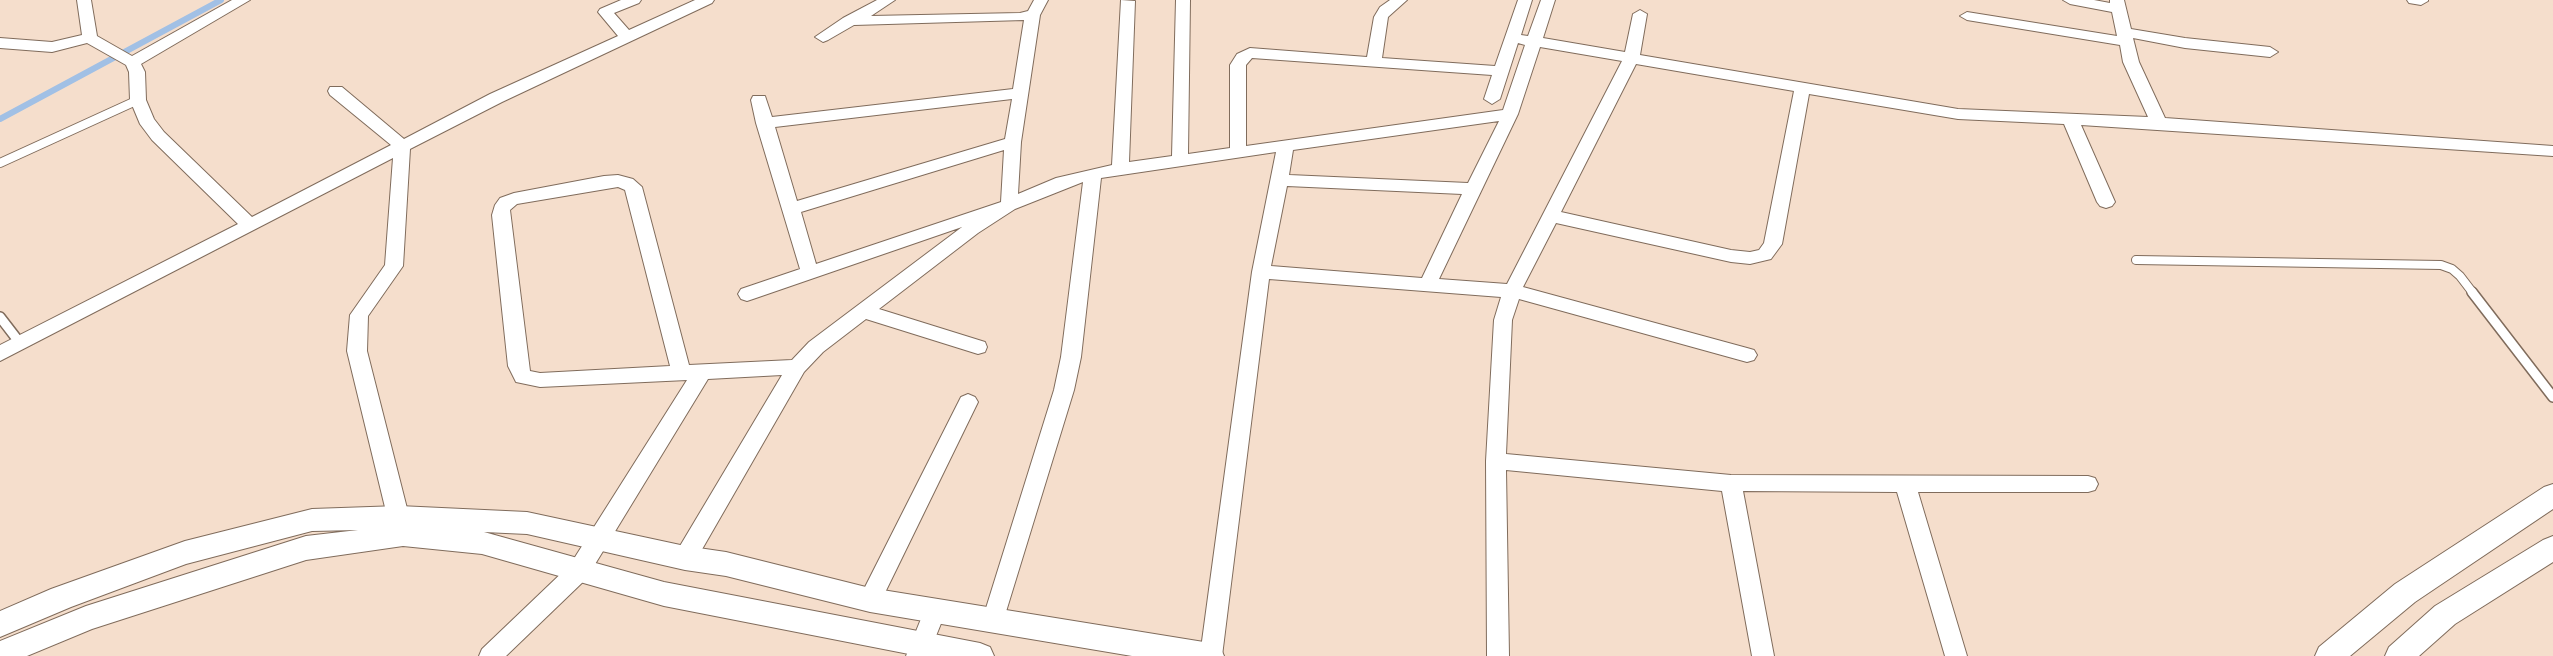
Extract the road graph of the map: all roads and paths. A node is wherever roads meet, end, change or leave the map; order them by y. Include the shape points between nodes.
1 (84, 0) edge
2 (243, 0) edge
3 (592, 0) edge
4 (634, 0) edge
5 (707, 0) edge
6 (888, 0) edge
7 (1183, 0) edge
8 (1400, 0) edge
9 (1525, 0) edge
10 (1548, 0) edge
11 (2070, 0) edge
12 (1128, 1) edge
13 (2118, 5) edge
14 (1037, 7) edge
15 (604, 12) junction
16 (1640, 14) dead end
17 (1966, 16) dead end
18 (848, 21) junction
19 (627, 37) junction
20 (823, 37) dead end
21 (2125, 37) junction
22 (1513, 38) junction
23 (94, 41) junction
24 (1535, 42) junction
25 (0, 43) edge
26 (2270, 52) dead end
27 (129, 59) junction
28 (1631, 59) junction
29 (1374, 62) junction
30 (1503, 71) junction
31 (1802, 89) junction
32 (336, 91) dead end
33 (1020, 93) junction
34 (1492, 99) dead end
35 (138, 100) junction
36 (759, 100) dead end
37 (1510, 114) junction
38 (2070, 119) junction
39 (764, 123) junction
40 (2159, 123) junction
41 (1013, 142) junction
42 (402, 146) junction
43 (1286, 146) junction
44 (2553, 151) edge
45 (1238, 152) junction
46 (1180, 161) junction
47 (0, 163) edge
48 (1120, 170) junction
49 (1093, 173) junction
50 (1278, 180) junction
51 (1473, 189) junction
52 (2106, 202) dead end
53 (1009, 205) junction
54 (791, 209) junction
55 (1550, 216) junction
56 (250, 224) junction
57 (2136, 260) dead end
58 (810, 272) junction
59 (1261, 272) junction
60 (1427, 285) junction
61 (1512, 291) junction
62 (747, 294) dead end
63 (863, 311) junction
64 (0, 317) edge
65 (20, 343) junction
66 (978, 347) dead end
67 (0, 354) edge
68 (1747, 354) dead end
69 (797, 367) junction
70 (702, 372) junction
71 (681, 373) junction
72 (2553, 397) edge
73 (968, 402) dead end
74 (1496, 461) junction
75 (1731, 483) junction
76 (1905, 483) junction
77 (2088, 484) dead end
78 (2553, 495) edge
79 (401, 526) junction
80 (598, 539) junction
81 (2553, 548) edge
82 (685, 558) junction
83 (578, 572) junction
84 (69, 595) junction
85 (870, 600) junction
86 (935, 611) junction
87 (993, 621) junction
88 (0, 624) edge
89 (70, 625) junction
90 (919, 650) edge
91 (0, 654) edge
92 (490, 656) edge
93 (980, 656) edge
94 (1210, 656) edge
95 (1498, 656) edge
96 (1763, 656) edge
97 (1956, 656) edge
98 (2329, 656) edge
99 (2400, 656) edge

1 - 23 street
2 - 27 street
3 - 15 street
4 - 15 street
5 - 19 street
6 - 18 street
7 - 46 street
8 - 29 street via 1385,10 1381,17
9 - 22 street
10 - 24 street
11 - 13 street
12 - 48 street
13 - 21 street
14 - 18 street via 1020,17
14 - 33 street
15 - 19 street
16 - 28 street
17 - 21 street
18 - 20 street
19 - 42 street
21 - 26 street
21 - 40 street via 2131,62
22 - 24 street
22 - 30 street
23 - 25 street via 52,47
23 - 27 street
24 - 28 street
24 - 37 street
27 - 35 street via 137,72
28 - 31 street
28 - 55 street
29 - 30 street
29 - 45 street via 1262,52 1242,57 1238,65
30 - 34 street
31 - 38 street via 1958,114
31 - 55 street via 1773,244 1765,255 1750,258 1731,256
32 - 42 street
33 - 39 street
33 - 41 street
35 - 47 lane
35 - 56 street via 146,120 158,136
36 - 39 street
37 - 43 street
37 - 51 street
38 - 40 street
38 - 52 street
39 - 54 street
40 - 44 street
41 - 53 street
41 - 54 street
42 - 56 street
42 - 79 street via 394,266 359,315 357,351
43 - 45 street
43 - 50 street
45 - 46 street
46 - 48 street
48 - 49 street
49 - 53 street via 1062,182
49 - 87 street via 1071,357 1064,390
50 - 51 street
50 - 59 street
51 - 60 street
53 - 58 street
53 - 63 street
54 - 58 street
55 - 61 street
56 - 65 street
57 - 72 lane via 2441,265 2460,276
58 - 62 street
59 - 60 street
59 - 94 street
60 - 61 street
61 - 68 street
61 - 74 street via 1503,320
63 - 66 street
63 - 69 street via 816,347
64 - 65 lane
65 - 67 street
69 - 70 street
69 - 82 street
70 - 71 street
70 - 80 street
71 - 71 street via 633,187 618,181 604,182 506,202 501,214 518,366 523,377 540,380
73 - 85 street
74 - 75 street
74 - 95 street
75 - 76 street
75 - 96 street
76 - 77 street
76 - 97 street
78 - 98 street via 2405,593
79 - 80 street via 527,523
79 - 83 street via 482,542
79 - 84 street via 312,520 185,553
79 - 89 street via 306,548
80 - 82 street
80 - 83 street
81 - 99 street via 2445,615
82 - 85 street via 726,564
83 - 90 street via 664,594 856,630
83 - 92 street
84 - 88 street
84 - 89 street
85 - 86 street
86 - 87 street
86 - 90 street
87 - 94 street
89 - 91 street
90 - 93 street

